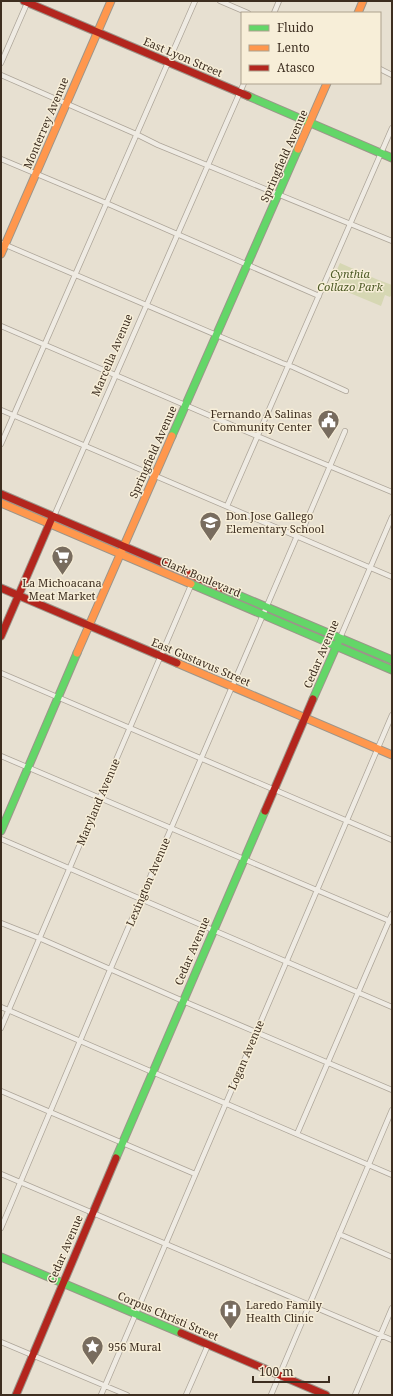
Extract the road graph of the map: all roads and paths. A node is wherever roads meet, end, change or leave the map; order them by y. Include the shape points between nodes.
1 (110, 1) edge
2 (195, 1) edge
3 (220, 1) edge
4 (279, 1) edge
5 (363, 1) edge
6 (26, 2) edge
7 (246, 12) edge
8 (274, 12) edge
9 (358, 12) edge
10 (97, 33) junction
11 (1, 63) edge
12 (168, 63) junction
13 (381, 70) edge
14 (1, 75) edge
15 (392, 75) edge
16 (244, 84) edge
17 (328, 84) edge
18 (239, 93) junction
19 (66, 104) junction
20 (310, 124) junction
21 (392, 128) edge
22 (136, 134) junction
23 (381, 154) junction
24 (392, 158) edge
25 (1, 159) edge
26 (207, 165) junction
27 (37, 174) junction
28 (279, 194) junction
29 (106, 202) junction
30 (350, 224) junction
31 (177, 233) junction
32 (392, 242) edge
33 (3, 244) edge
34 (1, 254) edge
35 (248, 264) junction
36 (75, 274) junction
37 (319, 296) junction
38 (146, 305) junction
39 (1, 326) edge
40 (216, 334) junction
41 (44, 345) junction
42 (288, 365) junction
43 (116, 375) junction
44 (346, 391) dead end
45 (186, 404) junction
46 (1, 410) edge
47 (14, 415) junction
48 (345, 431) dead end
49 (257, 436) junction
50 (1, 444) edge
51 (85, 446) junction
52 (330, 466) junction
53 (154, 475) junction
54 (392, 492) edge
55 (1, 494) edge
56 (1, 503) edge
57 (227, 506) junction
58 (54, 516) junction
59 (392, 517) edge
60 (49, 524) junction
61 (303, 529) dead end
62 (297, 536) junction
63 (123, 546) junction
64 (120, 554) junction
65 (370, 567) junction
66 (195, 576) junction
67 (392, 577) edge
68 (191, 584) junction
69 (1, 588) edge
70 (18, 595) junction
71 (267, 607) junction
72 (264, 615) junction
73 (89, 626) junction
74 (1, 636) edge
75 (340, 638) junction
76 (336, 646) junction
77 (160, 657) junction
78 (392, 660) edge
79 (392, 670) edge
80 (1, 673) edge
81 (232, 688) junction
82 (58, 698) junction
83 (392, 715) edge
84 (305, 718) junction
85 (129, 728) junction
86 (377, 749) junction
87 (392, 755) edge
88 (1, 756) edge
89 (202, 759) junction
90 (28, 768) junction
91 (274, 790) junction
92 (100, 798) junction
93 (347, 820) junction
94 (172, 828) junction
95 (1, 831) edge
96 (1, 839) edge
97 (392, 840) edge
98 (244, 859) junction
99 (69, 868) junction
100 (317, 890) junction
101 (141, 899) junction
102 (392, 914) edge
103 (390, 922) edge
104 (1, 923) edge
105 (213, 930) junction
106 (39, 938) junction
107 (286, 962) junction
108 (110, 970) junction
109 (358, 993) junction
110 (183, 1001) junction
111 (1, 1007) edge
112 (392, 1007) edge
113 (9, 1010) junction
114 (1, 1028) edge
115 (256, 1032) junction
116 (80, 1041) junction
117 (328, 1063) junction
118 (152, 1072) junction
119 (392, 1090) edge
120 (1, 1091) edge
121 (226, 1103) junction
122 (392, 1110) edge
123 (50, 1112) junction
124 (297, 1134) junction
125 (122, 1143) junction
126 (368, 1166) junction
127 (1, 1174) edge
128 (195, 1174) junction
129 (392, 1175) edge
130 (20, 1183) junction
131 (93, 1213) junction
132 (1, 1228) edge
133 (339, 1234) junction
134 (166, 1244) junction
135 (1, 1257) edge
136 (392, 1257) edge
137 (63, 1284) junction
138 (309, 1305) junction
139 (392, 1308) edge
140 (135, 1314) junction
141 (381, 1335) junction
142 (392, 1340) edge
143 (1, 1342) edge
144 (208, 1345) junction
145 (33, 1355) junction
146 (279, 1375) junction
147 (105, 1386) junction
148 (16, 1395) edge
149 (101, 1395) edge
150 (127, 1395) edge
151 (186, 1395) edge
152 (271, 1395) edge
153 (326, 1395) edge
154 (355, 1395) edge

1 - 10 main road, Monterrey Avenue
2 - 12 street
3 - 7 street
4 - 8 street
5 - 9 main road
6 - 10 main road, East Lyon Street
6 - 11 street
10 - 12 main road, East Lyon Street
10 - 19 main road, Monterrey Avenue
12 - 18 main road, East Lyon Street
12 - 22 street
13 - 15 street
14 - 19 street
16 - 18 street, Marcella Avenue
17 - 20 main road, Springfield Avenue
18 - 20 main road, East Lyon Street
18 - 26 street, Marcella Avenue
19 - 22 street
19 - 27 main road, Monterrey Avenue
20 - 23 main road, East Lyon Street
20 - 28 main road, Springfield Avenue
21 - 23 street
22 - 26 street
22 - 29 street
23 - 24 main road, East Lyon Street
23 - 30 street
25 - 27 street
26 - 28 street
26 - 31 street, Marcella Avenue
27 - 29 street
27 - 33 main road, Monterrey Avenue
28 - 30 street
28 - 35 main road, Springfield Avenue
29 - 31 street
29 - 36 street
30 - 32 street
30 - 37 street
31 - 35 street
31 - 38 street, Marcella Avenue
33 - 34 main road, Monterrey Avenue
33 - 36 street
35 - 37 street
35 - 40 main road, Springfield Avenue
36 - 38 street
36 - 41 street
37 - 42 street
38 - 40 street
38 - 43 street, Marcella Avenue
39 - 41 street
40 - 42 street
40 - 45 main road, Springfield Avenue
41 - 43 street
41 - 47 street
42 - 44 street
42 - 49 street
43 - 45 street
43 - 51 street, Marcella Avenue
45 - 49 street
45 - 53 main road, Springfield Avenue
46 - 47 street
47 - 50 street
47 - 51 street
48 - 52 street
49 - 52 street
49 - 57 street
51 - 53 street
51 - 58 street, Marcella Avenue
52 - 54 street
52 - 61 street
53 - 57 street
53 - 63 main road, Springfield Avenue
55 - 58 main road, Clark Boulevard
56 - 60 main road, Clark Boulevard
57 - 62 street
58 - 60 main road, Marcella Avenue
58 - 63 main road, Clark Boulevard
59 - 65 street, Cedar Avenue
60 - 64 main road, Clark Boulevard
60 - 70 main road, Marcella Avenue
62 - 65 street
62 - 71 street, Lexington Avenue
63 - 64 main road, Springfield Avenue
63 - 66 main road, Clark Boulevard
64 - 68 main road, Clark Boulevard
64 - 73 main road, Springfield Avenue
65 - 67 street
65 - 75 street, Cedar Avenue
66 - 68 street, Maryland Avenue
66 - 71 main road, Clark Boulevard
68 - 72 main road, Clark Boulevard
68 - 77 street, Maryland Avenue
69 - 70 main road, East Gustavus Street
70 - 73 main road, East Gustavus Street
70 - 74 main road, Marcella Avenue
71 - 72 street, Lexington Avenue
71 - 75 main road, Clark Boulevard
72 - 76 main road, Clark Boulevard
72 - 81 street, Lexington Avenue
73 - 77 main road, East Gustavus Street
73 - 82 main road, Springfield Avenue
75 - 76 main road, Cedar Avenue
75 - 78 main road, Clark Boulevard
76 - 79 main road, Clark Boulevard
76 - 84 main road, Cedar Avenue
77 - 81 main road, East Gustavus Street
77 - 85 street, Maryland Avenue
80 - 82 street
81 - 84 main road, East Gustavus Street
81 - 89 street, Lexington Avenue
82 - 85 street
82 - 90 main road, Springfield Avenue
83 - 86 street, Logan Avenue
84 - 86 main road, East Gustavus Street
84 - 91 main road, Cedar Avenue
85 - 89 street
85 - 92 street, Maryland Avenue
86 - 87 main road, East Gustavus Street
86 - 93 street, Logan Avenue
88 - 90 street
89 - 91 street
89 - 94 street, Lexington Avenue
90 - 92 street
90 - 95 main road, Springfield Avenue
91 - 93 street
91 - 98 main road, Cedar Avenue
92 - 94 street
92 - 99 street, Maryland Avenue
93 - 97 street
93 - 100 street, Logan Avenue
94 - 98 street
94 - 101 street, Lexington Avenue
96 - 99 street
98 - 100 street
98 - 105 main road, Cedar Avenue
99 - 101 street
99 - 106 street, Maryland Avenue
100 - 103 street
100 - 107 street, Logan Avenue
101 - 105 street
101 - 108 street, Lexington Avenue
102 - 103 street
103 - 109 street
104 - 106 street
105 - 107 street
105 - 110 main road, Cedar Avenue
106 - 108 street
106 - 113 street, Maryland Avenue
107 - 109 street
107 - 115 street, Logan Avenue
108 - 110 street
108 - 116 street, Lexington Avenue
109 - 112 street
109 - 117 street
110 - 115 street
110 - 118 main road, Cedar Avenue
111 - 113 street
113 - 114 street, Maryland Avenue
113 - 116 street
115 - 117 street
115 - 121 street, Logan Avenue
116 - 118 street
116 - 123 street, Lexington Avenue
117 - 119 street
117 - 124 street
118 - 121 street
118 - 125 main road, Cedar Avenue
120 - 123 street
121 - 124 street
121 - 128 street, Logan Avenue
122 - 126 street
123 - 125 street
123 - 130 street, Lexington Avenue
124 - 126 street
125 - 128 street
125 - 131 main road, Cedar Avenue
126 - 129 street
126 - 133 street
127 - 130 street
128 - 134 street, Logan Avenue
130 - 131 street
130 - 132 street, Lexington Avenue
131 - 134 street
131 - 137 main road, Cedar Avenue
133 - 136 street
133 - 138 street
134 - 138 street
134 - 140 street, Logan Avenue
135 - 137 main road, Corpus Christi Street
137 - 140 main road, Corpus Christi Street
137 - 145 main road, Cedar Avenue
138 - 141 street
138 - 146 street
139 - 141 street
140 - 144 main road, Corpus Christi Street
140 - 147 street, Logan Avenue
141 - 142 street
141 - 154 street
143 - 145 street
144 - 146 main road, Corpus Christi Street
144 - 151 street
145 - 147 street
145 - 148 main road, Cedar Avenue
146 - 152 street
146 - 153 main road, Corpus Christi Street
147 - 149 street, Logan Avenue
147 - 150 street

